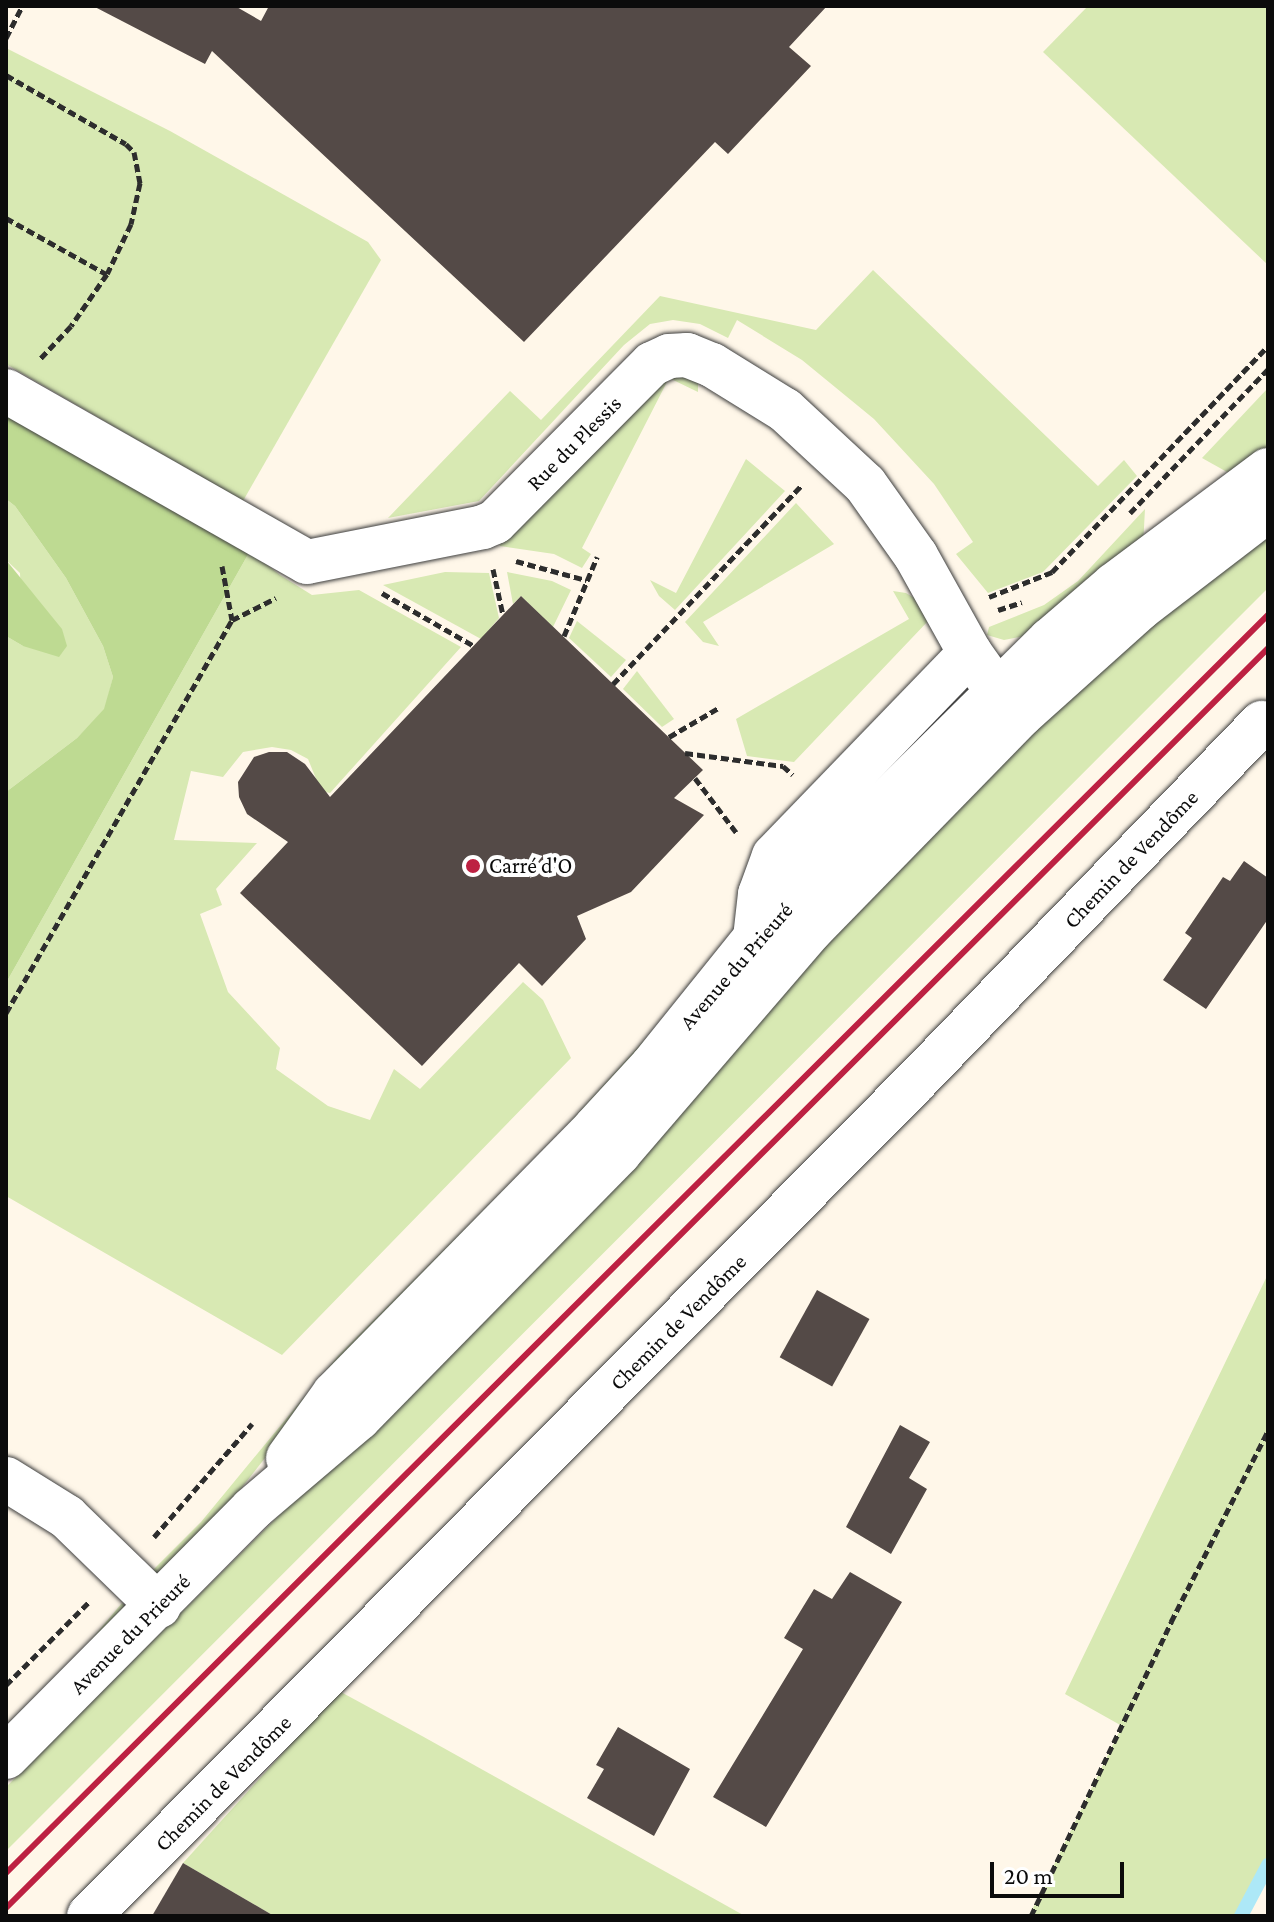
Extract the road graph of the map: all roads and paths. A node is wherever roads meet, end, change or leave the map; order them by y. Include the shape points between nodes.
1 (22, 6) edge
2 (6, 38) edge
3 (6, 75) edge
4 (6, 218) edge
5 (107, 274) junction
6 (1268, 346) edge
7 (38, 361) dead end
8 (6, 391) edge
9 (833, 453) junction
10 (1268, 470) edge
11 (1268, 510) edge
12 (597, 557) dead end
13 (323, 558) junction
14 (222, 563) dead end
15 (280, 595) dead end
16 (980, 600) dead end
17 (232, 620) junction
18 (564, 636) dead end
19 (474, 646) dead end
20 (970, 653) junction
21 (613, 684) dead end
22 (1009, 703) junction
23 (720, 707) dead end
24 (1262, 723) dead end
25 (669, 737) dead end
26 (685, 753) dead end
27 (695, 778) dead end
28 (801, 782) dead end
29 (736, 832) dead end
30 (755, 938) junction
31 (6, 1013) edge
32 (607, 1140) junction
33 (1268, 1431) edge
34 (6, 1479) edge
35 (159, 1606) junction
36 (6, 1757) edge
37 (89, 1916) edge
38 (1031, 1916) edge

1 - 2 path
3 - 5 path via 134,152 140,183 137,204
4 - 5 path
5 - 7 path via 71,326
6 - 16 path via 1052,572
8 - 13 street, Rue du Plessis via 307,562
9 - 13 street, Rue du Plessis via 785,410 712,365 677,354 652,364 495,522
9 - 20 street, Rue du Plessis via 895,524
9 - 21 path
10 - 22 street, Avenue du Prieuré via 1114,585
11 - 22 street, Avenue du Prieuré
12 - 18 path
13 - 19 path
14 - 17 path
15 - 17 path
17 - 31 path
20 - 22 street, Rue du Plessis
20 - 30 street via 774,856 760,894
22 - 30 street, Avenue du Prieuré
22 - 32 street, Avenue du Prieuré via 811,930
23 - 25 path
24 - 37 street, Chemin de Vendôme via 894,1103
26 - 28 path via 783,766
27 - 29 path
30 - 32 street, Avenue du Prieuré via 652,1066
32 - 35 street, Avenue du Prieuré via 359,1418 252,1509
33 - 38 path
34 - 35 street via 67,1517
35 - 36 street, Avenue du Prieuré

